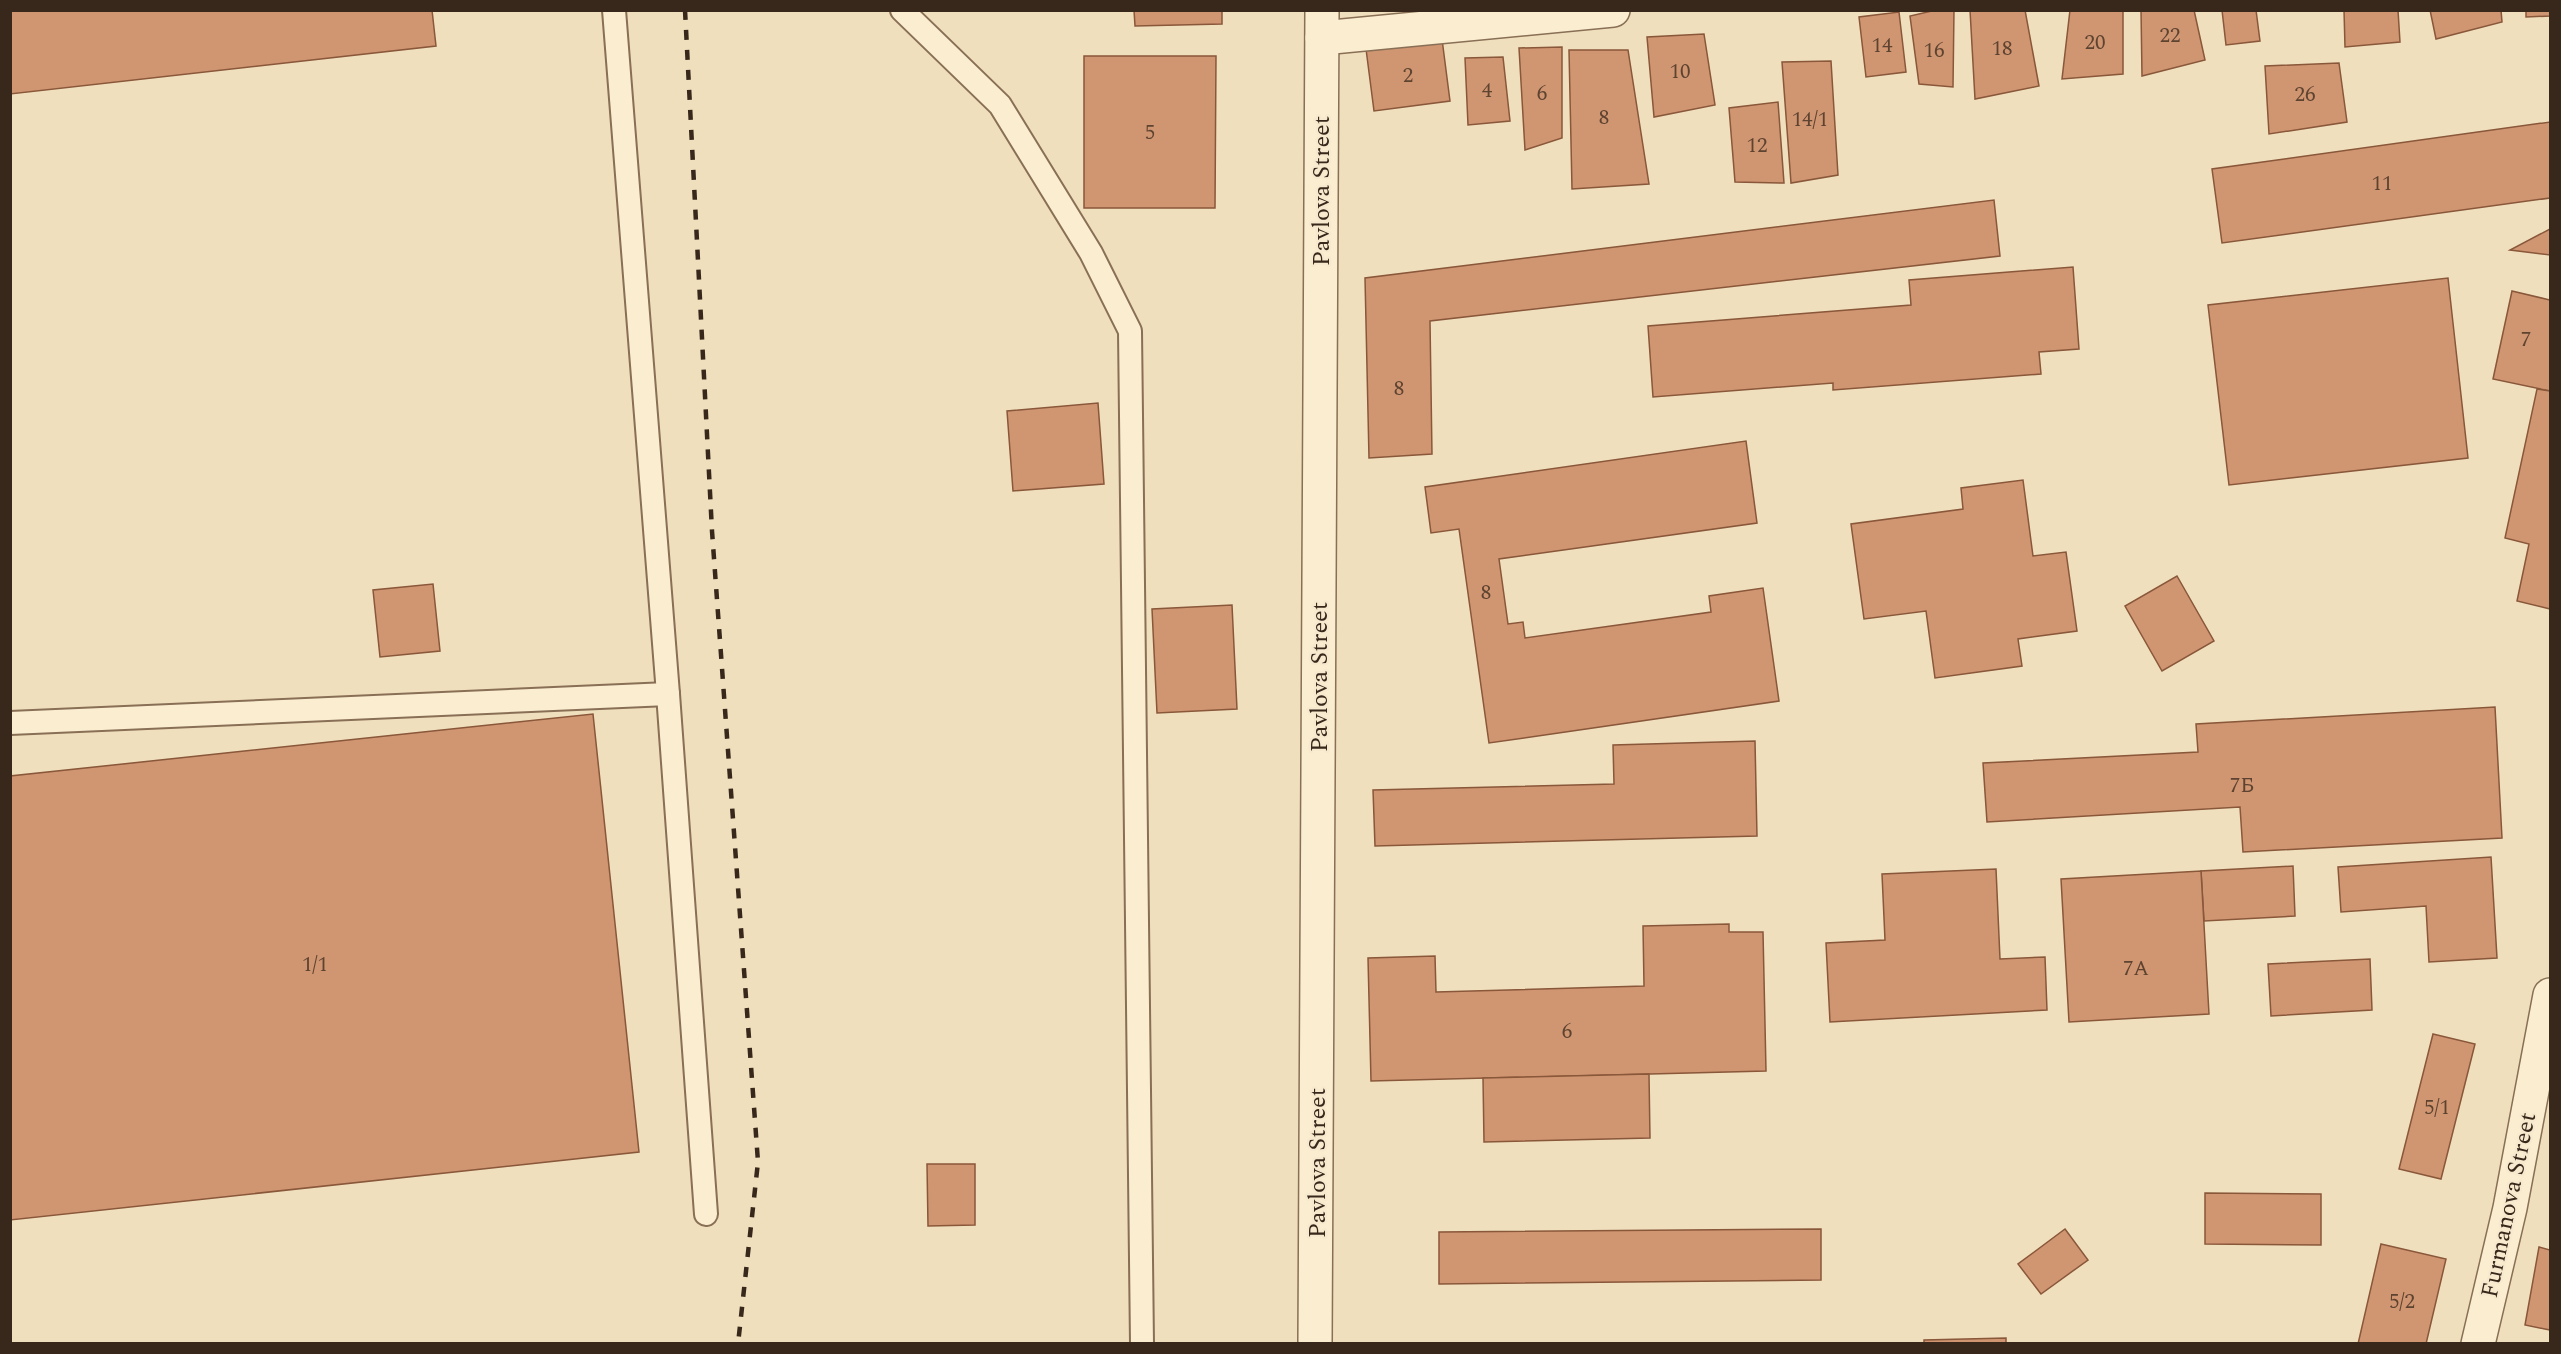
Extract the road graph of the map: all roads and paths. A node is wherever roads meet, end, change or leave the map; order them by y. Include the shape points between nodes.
1 (614, 10) edge
2 (902, 10) edge
3 (1613, 10) edge
4 (1322, 24) edge
5 (668, 694) junction
6 (10, 723) edge
7 (2550, 995) edge
8 (706, 1214) dead end
9 (1142, 1344) edge
10 (1315, 1344) edge
11 (2478, 1344) edge

1 - 5 lane
2 - 9 lane via 1000,105 1090,253 1130,331
3 - 4 street
4 - 10 street, Pavlova Street
5 - 6 lane
5 - 8 lane
7 - 11 street, Furmanova Street via 2510,1208

